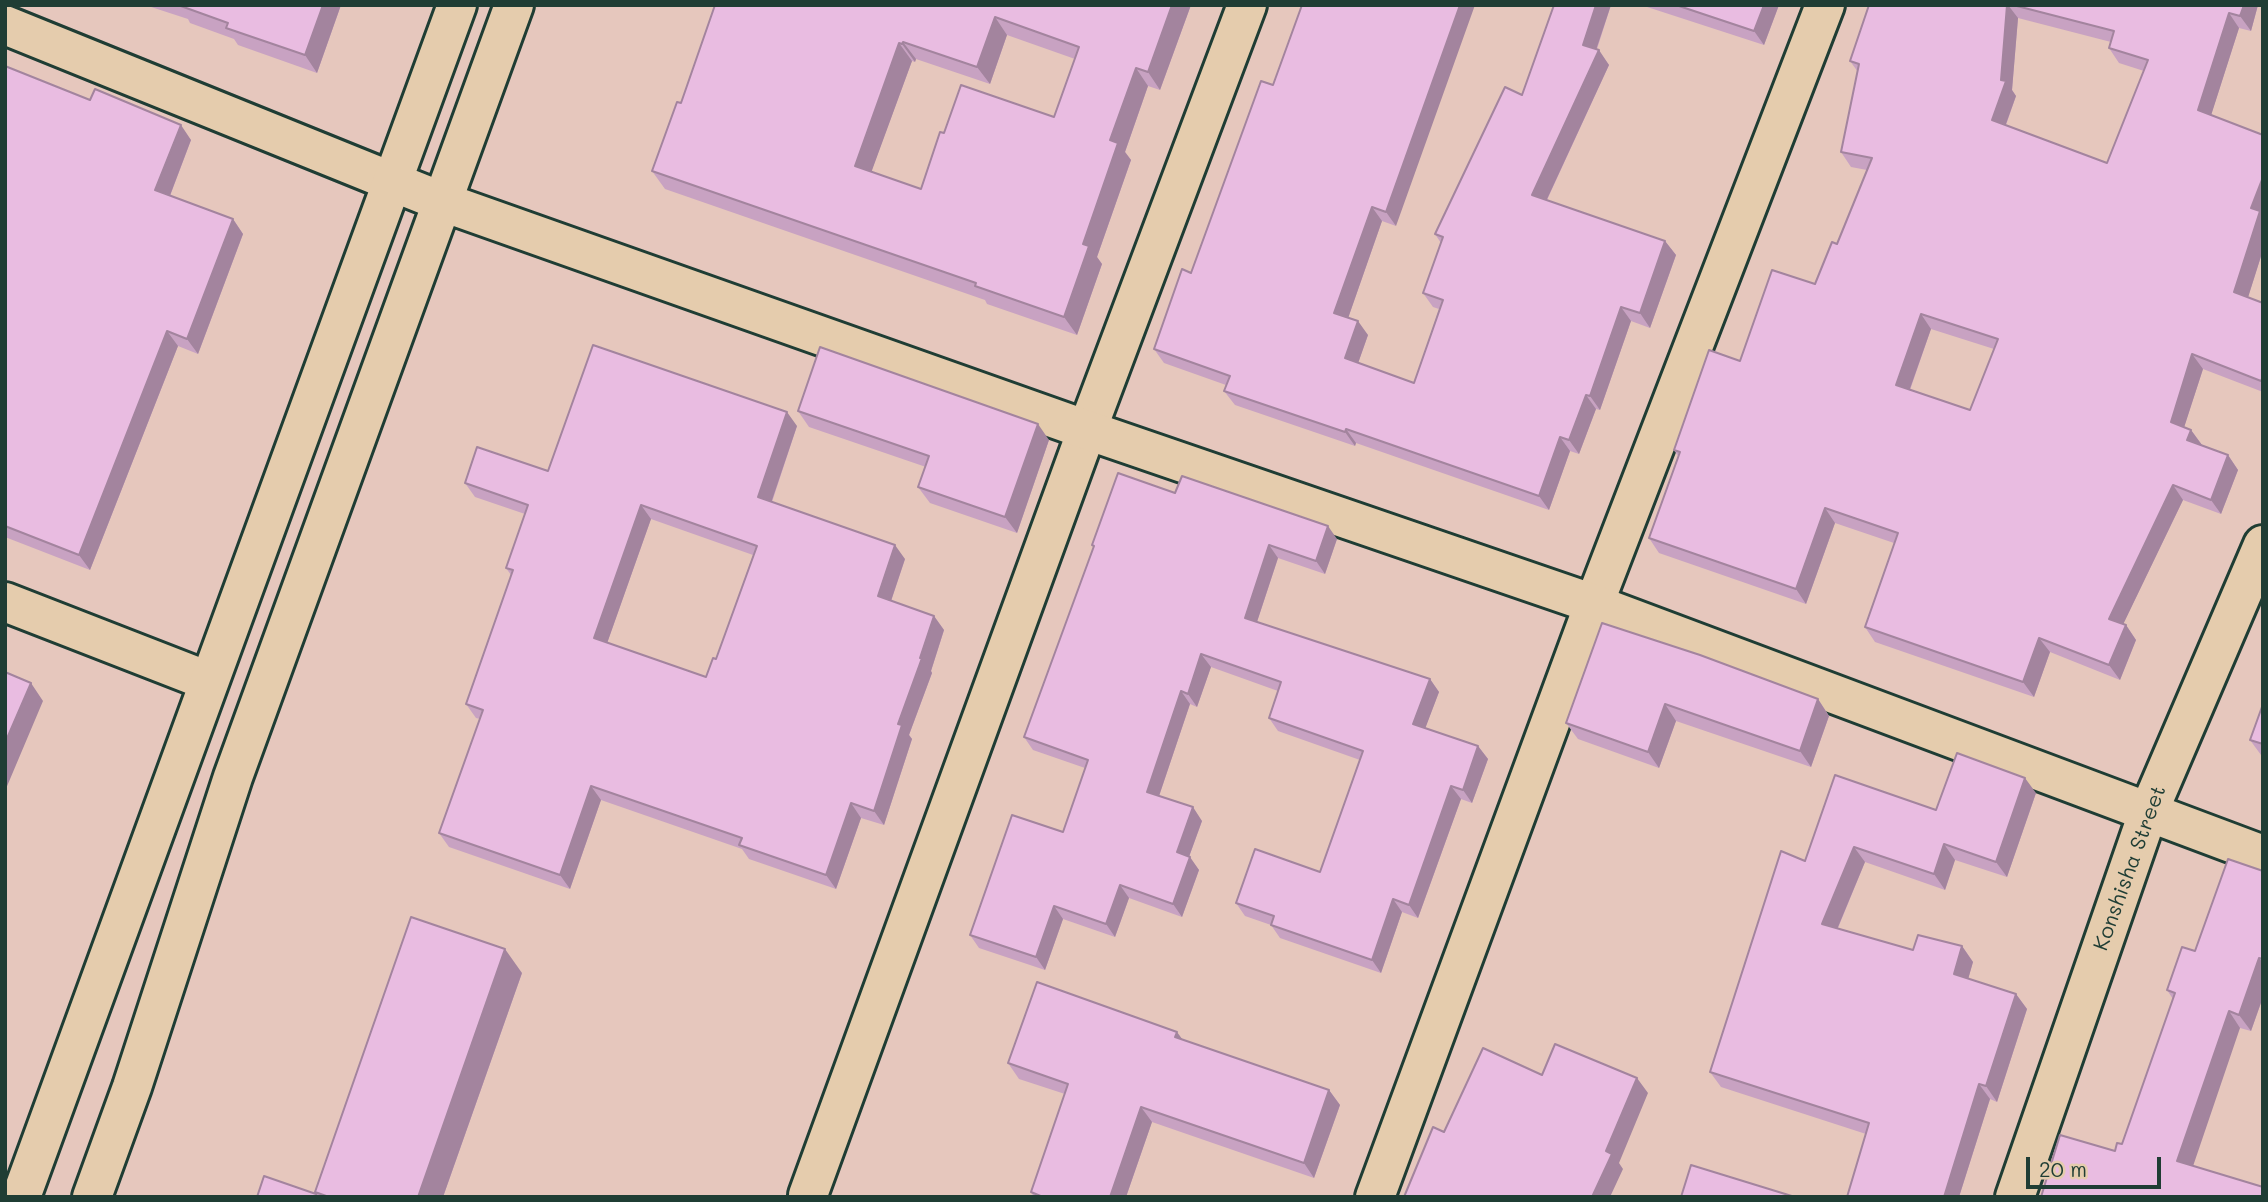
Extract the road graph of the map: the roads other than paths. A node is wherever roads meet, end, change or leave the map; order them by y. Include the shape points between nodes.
1 (457, 5) edge
2 (514, 5) edge
3 (1247, 5) edge
4 (1825, 5) edge
5 (5, 25) edge
6 (393, 182) junction
7 (443, 202) junction
8 (1087, 430) junction
9 (2263, 545) edge
10 (5, 602) edge
11 (1594, 604) junction
12 (208, 681) junction
13 (2147, 813) junction
14 (2263, 855) edge
15 (808, 1195) dead end
16 (21, 1197) edge
17 (92, 1197) edge
18 (1375, 1197) edge
19 (2015, 1197) edge

1 - 6 street
2 - 7 street
3 - 8 street
4 - 11 street
5 - 6 street
6 - 7 street
6 - 12 street
7 - 8 street
7 - 17 street via 233,777
8 - 11 street
8 - 15 street
9 - 13 street, Konshisha Street
10 - 12 street
11 - 13 street
11 - 18 street
12 - 16 street
13 - 14 street
13 - 19 street, Konshisha Street

